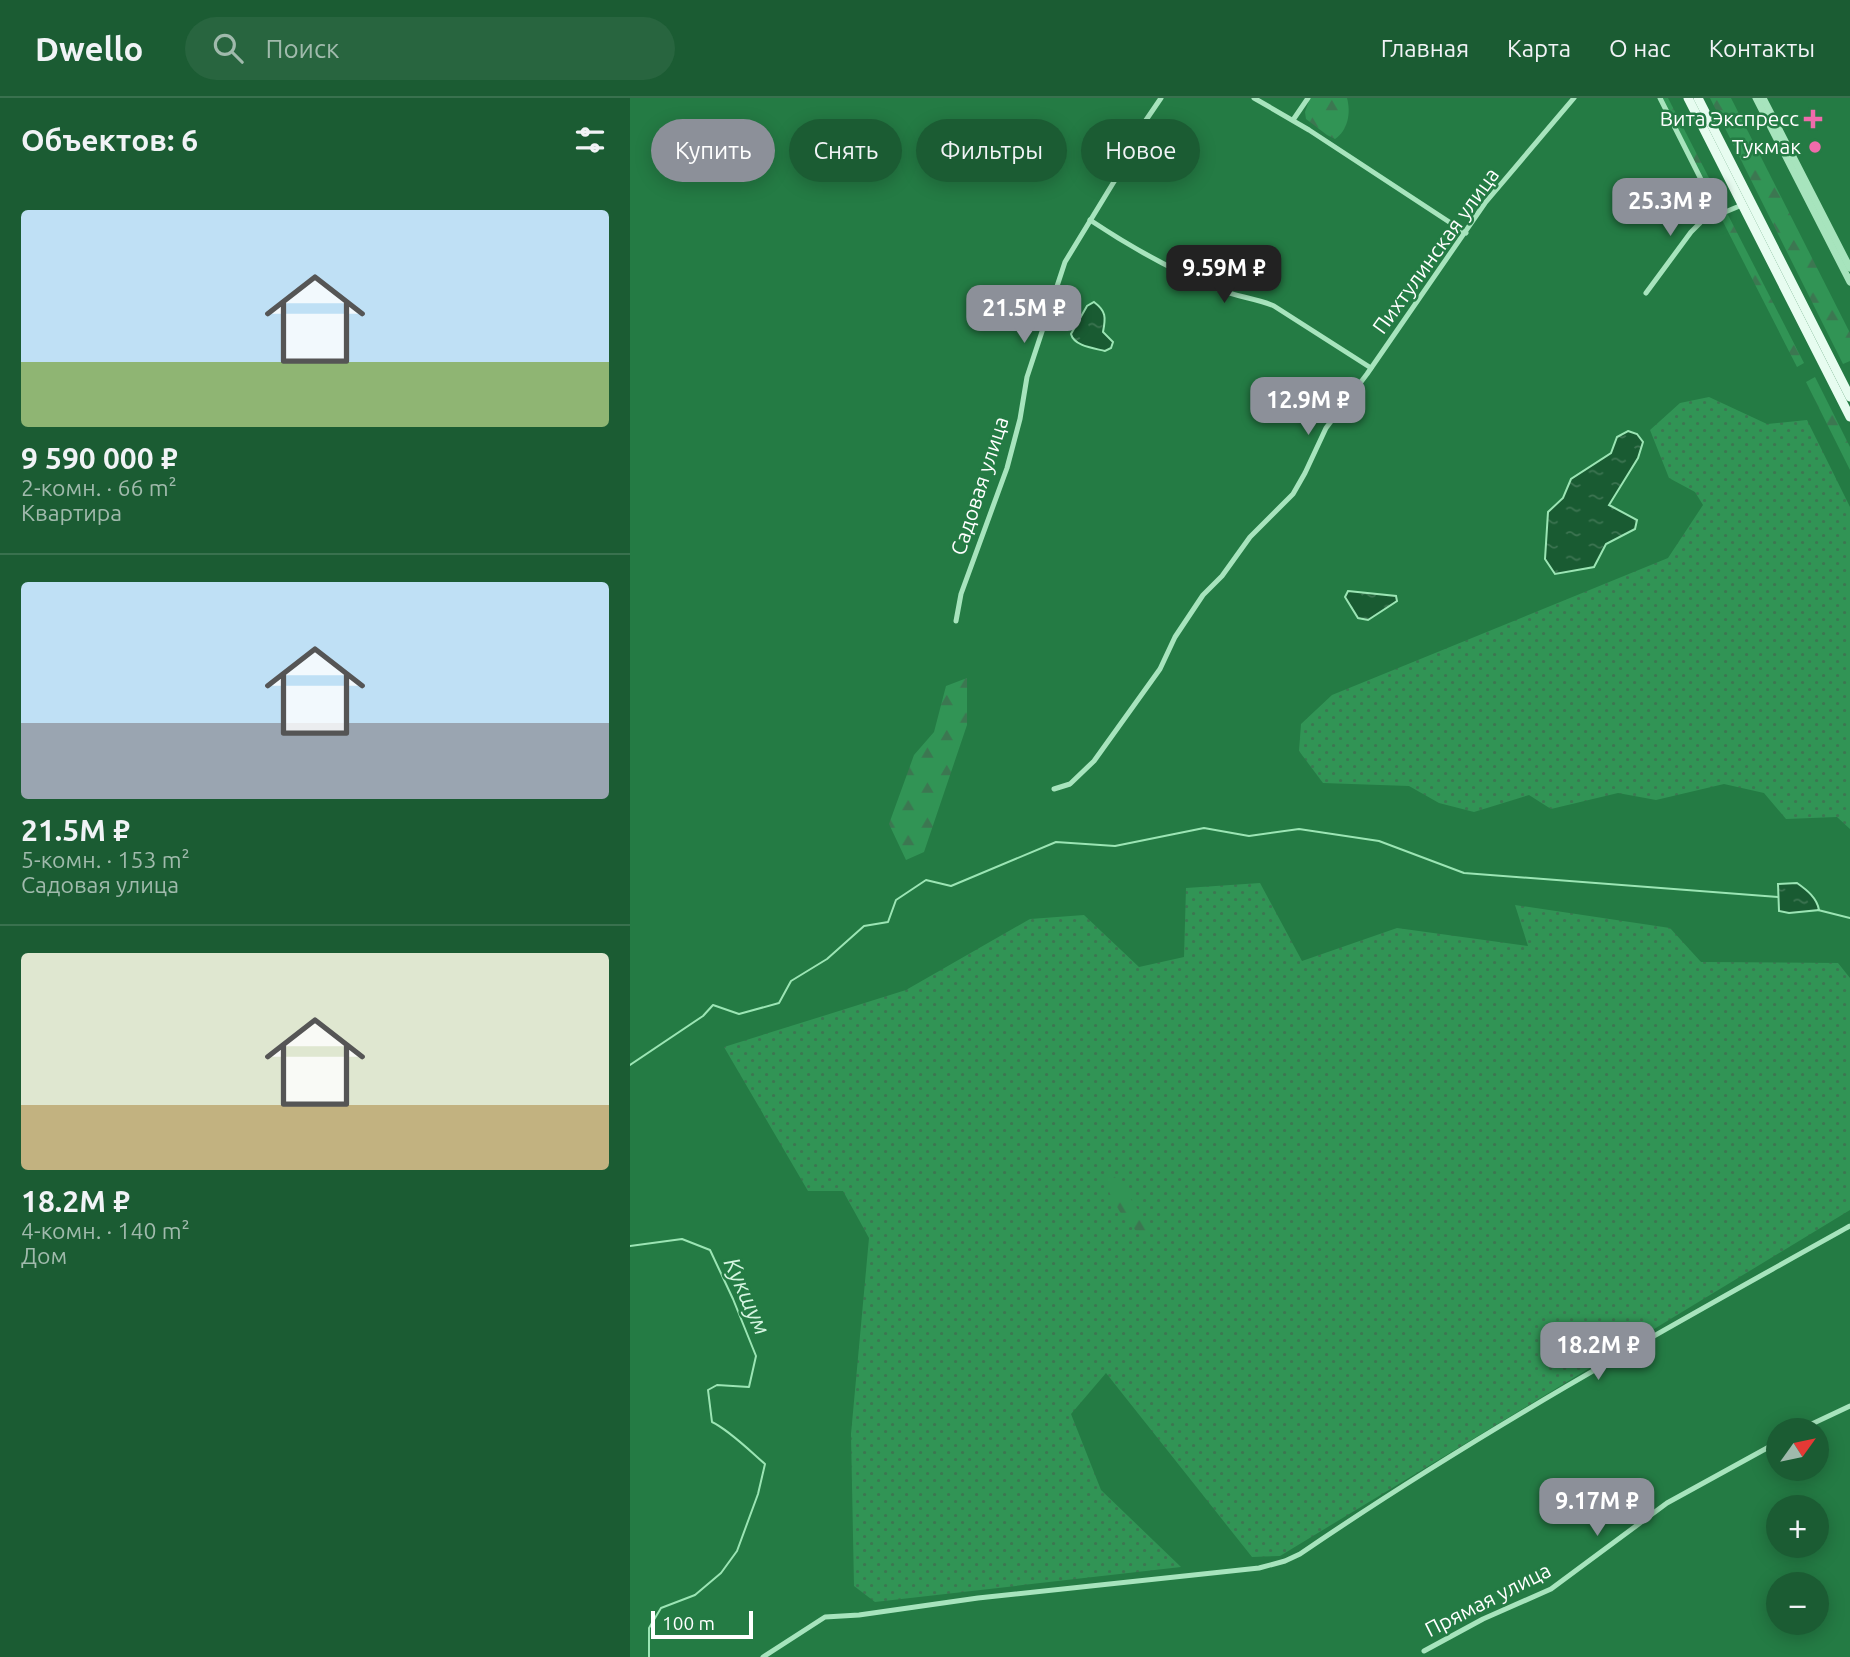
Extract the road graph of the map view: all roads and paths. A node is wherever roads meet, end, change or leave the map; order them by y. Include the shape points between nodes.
1 (1161, 98) edge
2 (1254, 98) edge
3 (1307, 98) edge
4 (1574, 98) edge
5 (1660, 98) edge
6 (1688, 98) edge
7 (1698, 98) edge
8 (1756, 98) edge
9 (1763, 98) edge
10 (1293, 120) junction
11 (1742, 205) junction
12 (1719, 215) junction
13 (1090, 220) junction
14 (1466, 233) junction
15 (1850, 268) edge
16 (1850, 282) edge
17 (1646, 293) dead end
18 (1371, 368) junction
19 (1850, 397) edge
20 (1850, 417) edge
21 (956, 621) dead end
22 (1054, 789) dead end
23 (1850, 1226) edge
24 (1850, 1406) edge
25 (1824, 1418) edge
26 (1766, 1449) edge
27 (1424, 1651) dead end
28 (763, 1657) edge

1 - 13 street, Садовая улица
2 - 10 street
3 - 10 street
4 - 14 street, Пихтулинская улица via 1485,203
5 - 12 street
6 - 11 main road
7 - 19 main road
8 - 16 street
9 - 15 street
10 - 14 street
11 - 12 street
11 - 20 main road
12 - 17 street via 1691,232
13 - 18 street via 1164,265 1221,291 1274,306
13 - 21 street, Садовая улица via 1065,262 1027,377 1007,468 961,594
14 - 18 street, Пихтулинская улица
18 - 22 street, Пихтулинская улица via 1326,428 1293,494 1203,595 1160,669 1094,761 1070,784
23 - 28 street via 1624,1351 1285,1561 1258,1568 825,1617
24 - 25 street
26 - 27 street, Прямая улица via 1660,1507 1551,1589

